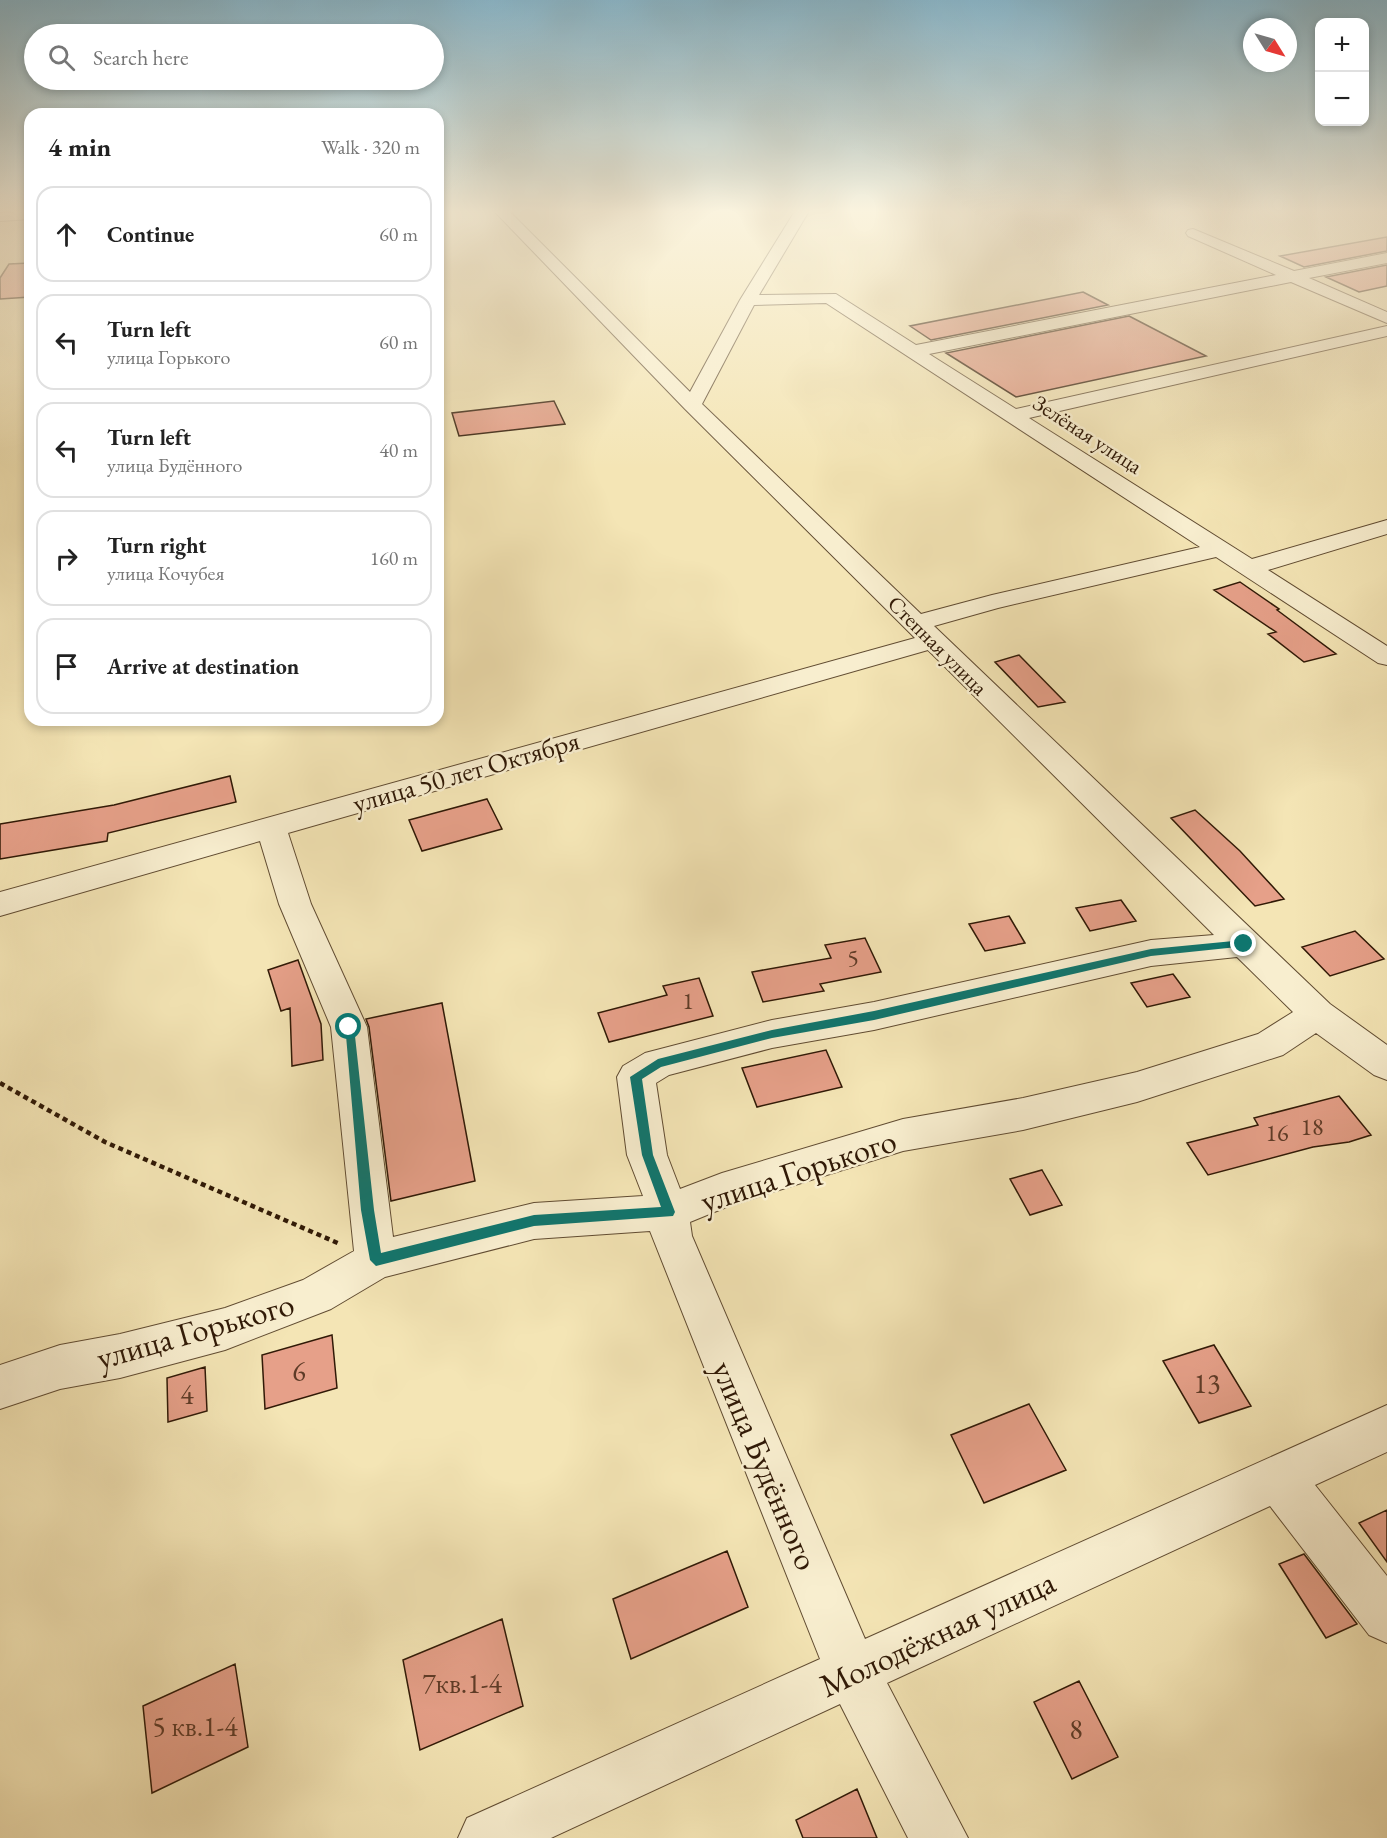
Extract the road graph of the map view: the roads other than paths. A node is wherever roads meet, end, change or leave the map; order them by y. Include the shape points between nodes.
1 (585, 297) edge
2 (750, 297) edge
3 (1186, 297) edge
4 (1338, 297) edge
5 (748, 300) junction
6 (1387, 318) edge
7 (1387, 330) edge
8 (915, 351) junction
9 (692, 405) junction
10 (1015, 415) junction
11 (1387, 527) edge
12 (1221, 549) junction
13 (1248, 568) junction
14 (925, 632) junction
15 (1387, 657) edge
16 (270, 827) junction
17 (0, 904) edge
18 (1244, 944) junction
19 (1317, 1014) junction
20 (1387, 1065) edge
21 (669, 1212) junction
22 (376, 1260) junction
23 (0, 1387) edge
24 (1387, 1428) edge
25 (1278, 1477) junction
26 (1387, 1617) edge
27 (852, 1671) junction
28 (487, 1838) edge
29 (939, 1838) edge

1 - 9 street, Степная улица
2 - 5 street
3 - 8 street
4 - 6 street
5 - 8 street, Зелёная улица via 830,298
5 - 9 street
7 - 10 street
8 - 10 street, Зелёная улица
9 - 14 street, Степная улица
10 - 12 street, Зелёная улица
11 - 13 street
12 - 13 street, Зелёная улица
12 - 14 street, улица 50 лет Октября via 992,602
13 - 15 street, Зелёная улица
14 - 16 street, улица 50 лет Октября
14 - 18 street, Степная улица
16 - 17 street, улица 50 лет Октября
16 - 22 street via 295,904 349,1027
18 - 19 street, Степная улица
18 - 21 street, улица Будённого via 1151,953 896,1011 772,1034 658,1063 636,1077 647,1155
19 - 20 street, Степная улица
19 - 21 street, улица Горького via 1270,1045 1137,1087 1023,1114 903,1135 722,1191
21 - 22 street, улица Горького via 534,1221
21 - 27 street, улица Будённого via 671,1236
22 - 23 street, улица Горького via 316,1295 225,1329 60,1367
24 - 25 street, Молодёжная улица
25 - 26 street
25 - 27 street, Молодёжная улица
27 - 28 street, Молодёжная улица
27 - 29 street, улица Будённого

